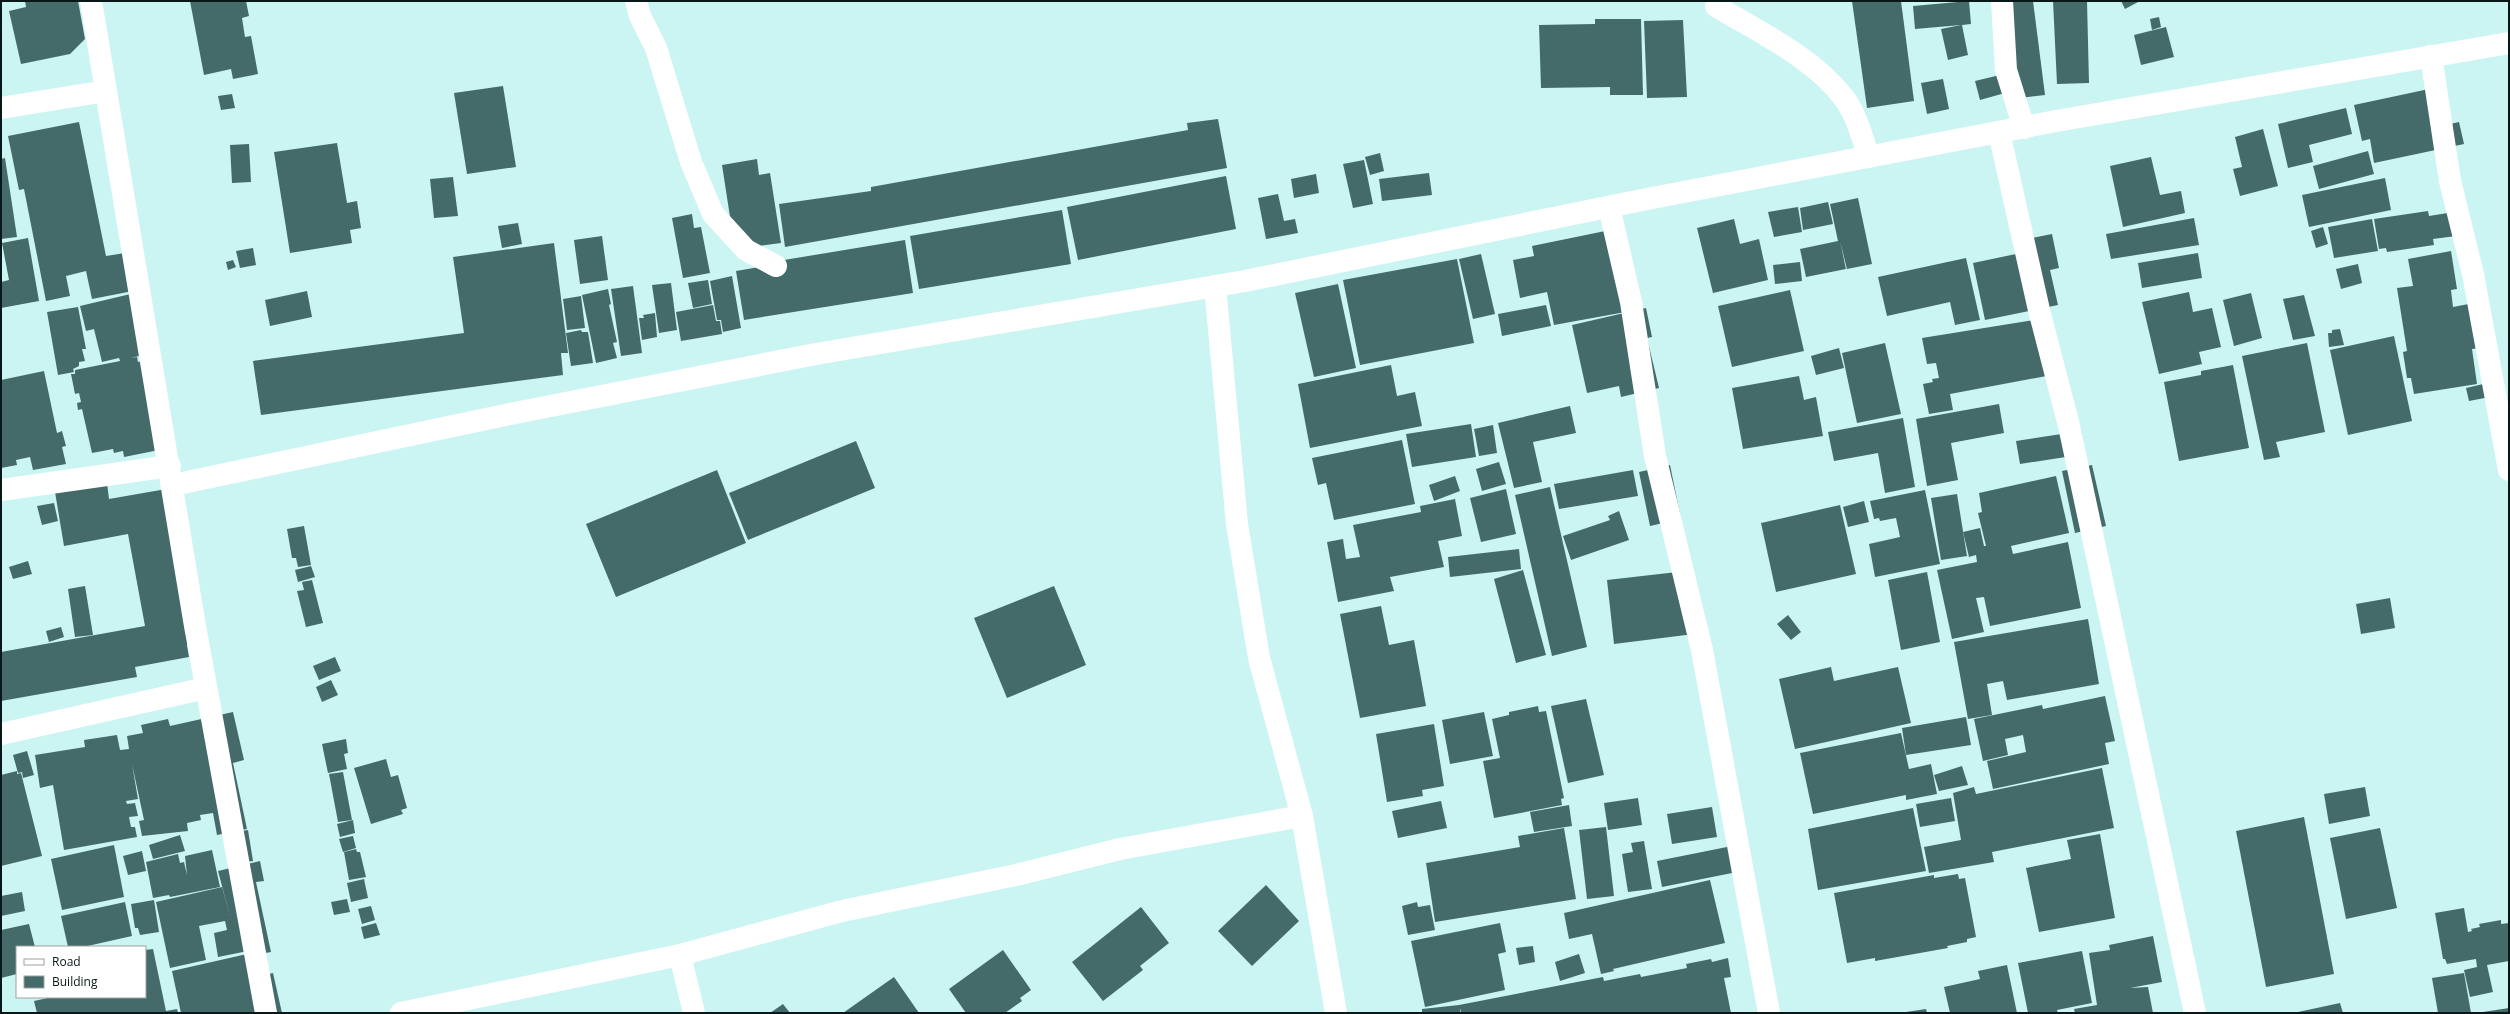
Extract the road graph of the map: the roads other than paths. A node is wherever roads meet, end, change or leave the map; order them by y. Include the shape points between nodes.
1 (91, 1) edge
2 (636, 1) edge
3 (2002, 1) edge
4 (1716, 6) dead end
5 (2509, 43) edge
6 (2431, 56) junction
7 (106, 91) junction
8 (1, 108) edge
9 (2024, 128) junction
10 (1999, 132) junction
11 (1869, 157) junction
12 (1609, 207) junction
13 (776, 266) dead end
14 (1215, 286) junction
15 (2509, 470) edge
16 (171, 476) junction
17 (1, 490) edge
18 (206, 688) junction
19 (1, 734) edge
20 (1302, 816) junction
21 (680, 955) junction
22 (266, 1013) edge
23 (400, 1013) edge
24 (694, 1013) edge
25 (1336, 1013) edge
26 (1770, 1013) edge
27 (2195, 1013) edge

1 - 7 street
2 - 13 street via 640,16 656,48 691,162 712,214 746,250
3 - 9 street via 2006,70
4 - 11 street via 1802,59 1830,83 1845,99 1857,122
5 - 6 street
6 - 9 street
6 - 15 street via 2450,181 2473,274
7 - 8 street
7 - 16 street
9 - 10 street
10 - 11 street
10 - 27 street via 2039,310 2069,426
11 - 12 street
12 - 14 street
12 - 26 street via 1631,302 1655,456 1702,650
14 - 16 street via 816,354 513,414
14 - 20 street via 1237,524 1259,658
16 - 17 street
16 - 18 street
18 - 19 street
18 - 22 street
20 - 21 street via 1120,849 1016,875 842,911
20 - 25 street
21 - 23 street
21 - 24 street

